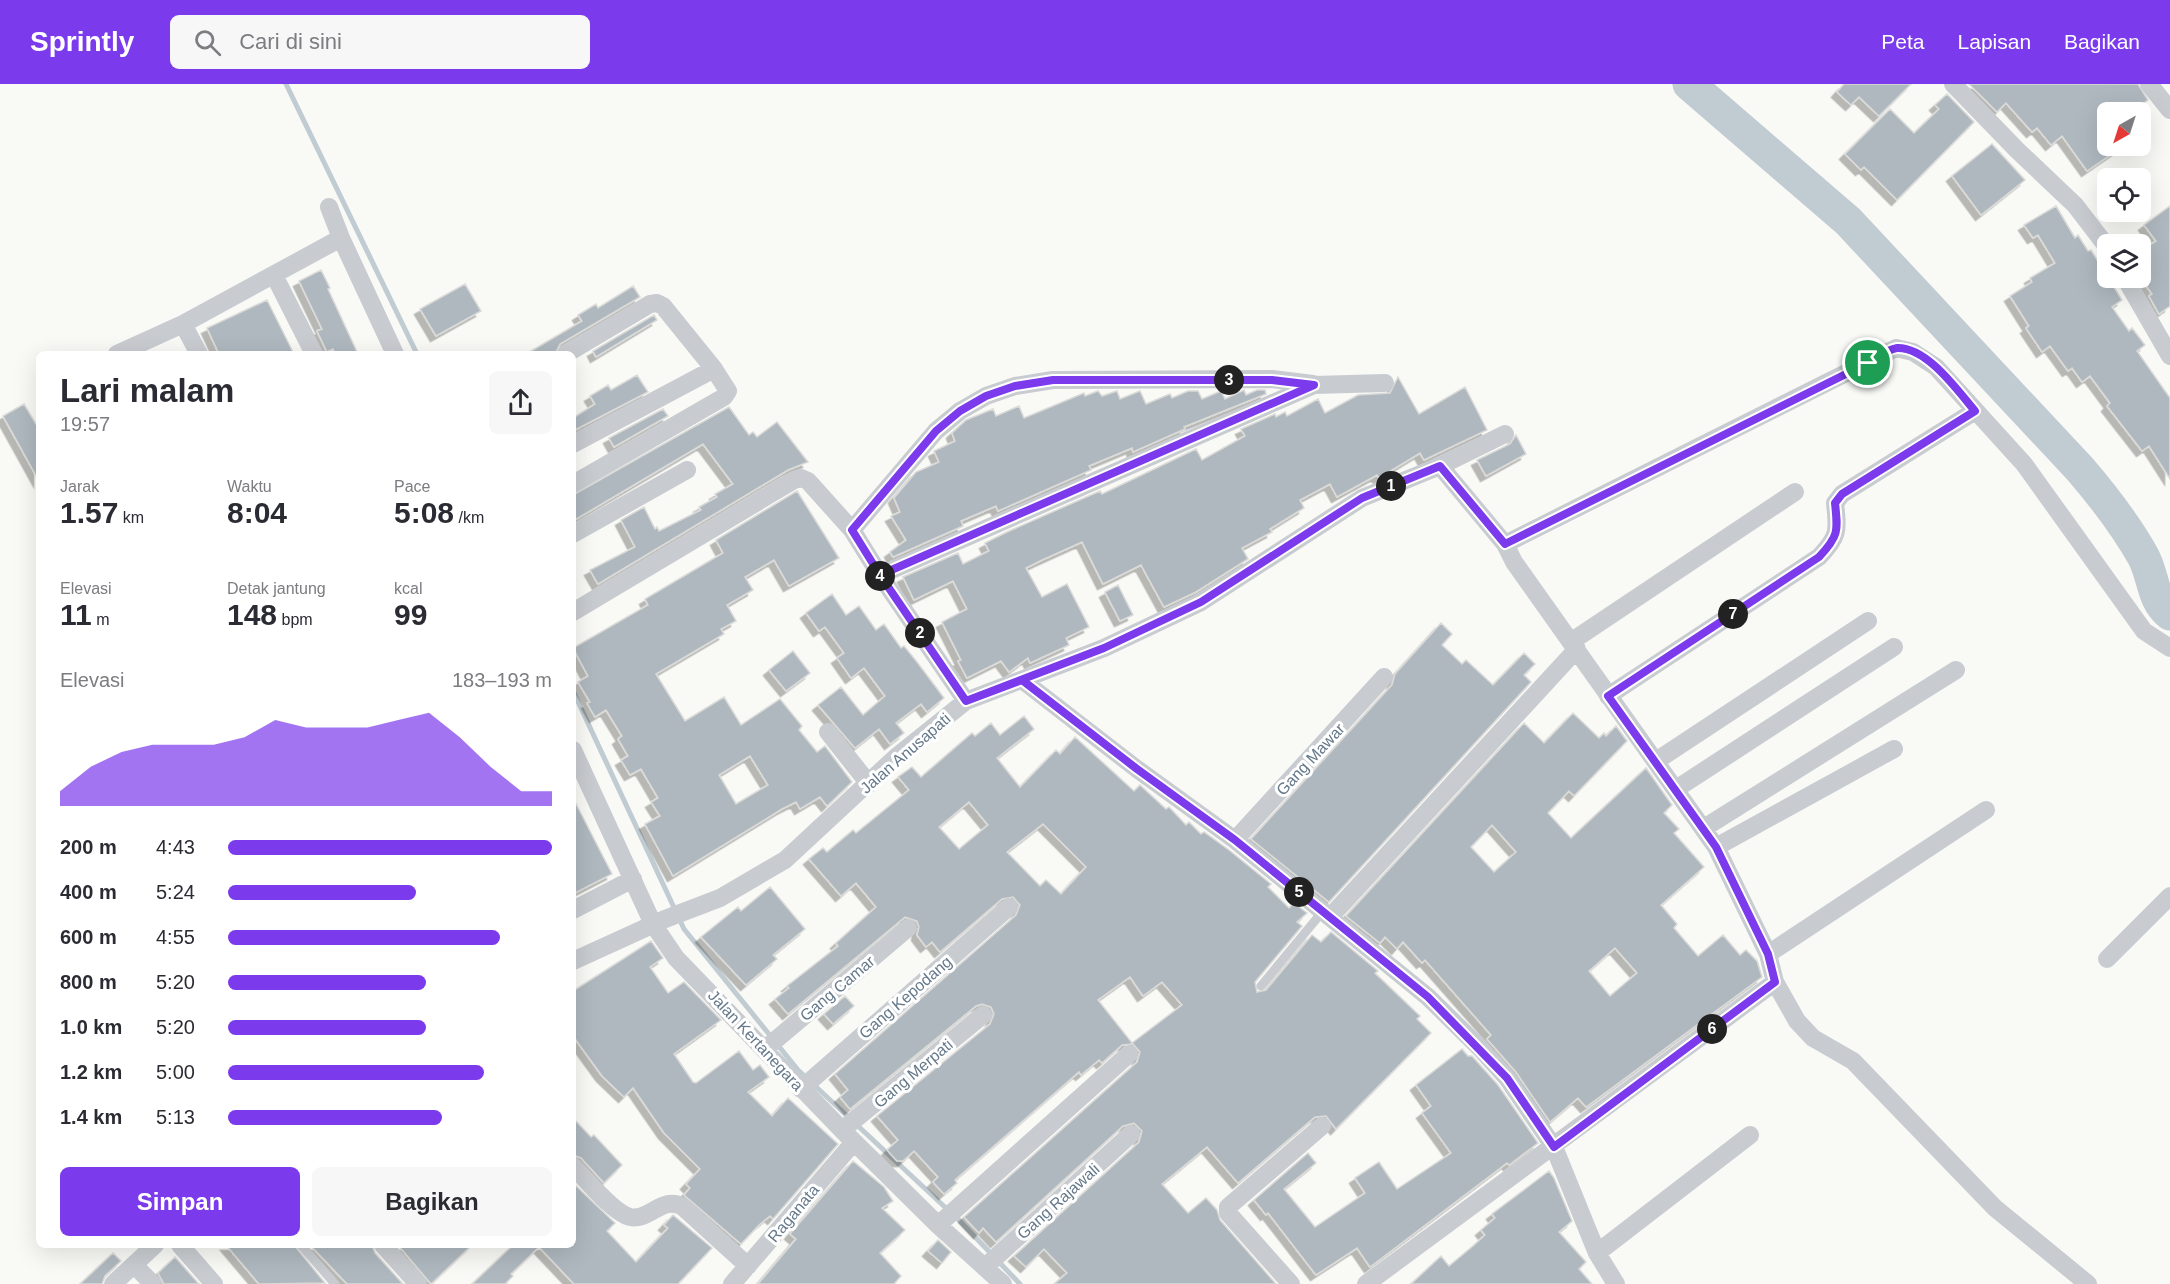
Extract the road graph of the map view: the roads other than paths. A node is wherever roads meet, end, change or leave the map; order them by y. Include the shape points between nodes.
1 (1953, 84) edge
2 (2149, 84) edge
3 (2170, 110) edge
4 (329, 207) dead end
5 (2097, 234) edge
6 (341, 238) junction
7 (274, 275) junction
8 (2131, 288) edge
9 (183, 324) junction
10 (124, 351) edge
11 (197, 351) edge
12 (312, 351) edge
13 (394, 351) edge
14 (571, 351) edge
15 (2170, 356) edge
16 (714, 369) junction
17 (1385, 383) dead end
18 (1314, 385) junction
19 (1975, 411) junction
20 (1505, 434) dead end
21 (576, 442) edge
22 (1440, 466) junction
23 (687, 470) dead end
24 (576, 482) edge
25 (1795, 492) dead end
26 (852, 530) junction
27 (576, 532) edge
28 (1505, 544) junction
29 (880, 575) junction
30 (576, 610) edge
31 (1868, 621) dead end
32 (1575, 645) junction
33 (1894, 647) dead end
34 (2170, 648) edge
35 (1956, 670) dead end
36 (1384, 677) dead end
37 (1022, 680) junction
38 (1608, 696) junction
39 (966, 701) junction
40 (828, 732) dead end
41 (1894, 749) dead end
42 (1656, 761) junction
43 (576, 765) edge
44 (868, 784) junction
45 (1676, 789) junction
46 (581, 790) edge
47 (1986, 810) dead end
48 (1704, 828) junction
49 (1235, 840) junction
50 (1716, 847) junction
51 (633, 879) junction
52 (2170, 896) edge
53 (1009, 907) dead end
54 (576, 908) edge
55 (1327, 914) junction
56 (659, 921) junction
57 (908, 928) dead end
58 (1768, 954) junction
59 (2107, 959) dead end
60 (576, 961) edge
61 (1775, 982) junction
62 (1262, 986) dead end
63 (983, 1015) dead end
64 (770, 1045) junction
65 (1129, 1054) dead end
66 (807, 1083) junction
67 (1322, 1126) dead end
68 (848, 1132) junction
69 (1131, 1134) dead end
70 (1750, 1135) dead end
71 (1554, 1147) junction
72 (576, 1169) edge
73 (946, 1217) junction
74 (152, 1248) edge
75 (183, 1248) edge
76 (304, 1248) edge
77 (386, 1248) edge
78 (1597, 1253) junction
79 (992, 1261) junction
80 (134, 1265) junction
81 (748, 1266) junction
82 (113, 1284) edge
83 (153, 1284) edge
84 (214, 1284) edge
85 (334, 1284) edge
86 (418, 1284) edge
87 (732, 1284) edge
88 (1003, 1284) edge
89 (1291, 1284) edge
90 (1366, 1284) edge
91 (1616, 1284) edge
92 (2088, 1284) edge

1 - 5 street via 2075,205
2 - 3 street
4 - 6 street
6 - 7 street
6 - 13 street
7 - 9 street
7 - 12 street
8 - 15 street
9 - 10 street
9 - 11 street
14 - 16 street via 657,303
16 - 21 street
16 - 24 street via 727,386 724,397
17 - 18 street
18 - 26 street via 1272,380 1053,380 1015,386 986,396 936,431
18 - 29 street
19 - 28 street via 1936,367 1913,352 1896,348
19 - 34 street via 2024,464 2144,631
19 - 38 street via 1842,494 1835,503 1835,539 1819,557
20 - 22 street, Jalan Anusapati
22 - 28 street
22 - 37 street, Jalan Anusapati via 1362,498 1201,602 1104,648
23 - 27 street
25 - 32 street
26 - 29 street
26 - 30 street via 808,481 794,480
28 - 32 street
29 - 39 street
31 - 42 street
32 - 38 street
32 - 55 street
33 - 45 street
35 - 48 street
36 - 49 street, Gang Mawar
37 - 39 street, Jalan Anusapati
37 - 49 street
38 - 42 street
39 - 44 street, Jalan Anusapati
40 - 44 street
41 - 50 street
42 - 45 street
43 - 46 street, Jalan Kertanegara
44 - 56 street, Jalan Anusapati via 785,860 704,905
45 - 48 street
46 - 51 street, Jalan Kertanegara
47 - 58 street
48 - 50 street
49 - 55 street
50 - 58 street
51 - 54 street
51 - 56 street, Jalan Kertanegara
52 - 59 street
53 - 66 street, Gang Kepodang
55 - 62 lane
55 - 71 street via 1428,997 1480,1048 1507,1078
56 - 60 street, Jalan Anusapati
56 - 64 street, Jalan Kertanegara via 676,958
57 - 64 street, Gang Camar
58 - 61 street
61 - 71 street
61 - 92 street via 1797,1021 1813,1038 1853,1061 1995,1208
63 - 68 street, Gang Merpati via 863,1114
64 - 66 street, Jalan Kertanegara
65 - 73 street
66 - 68 street, Jalan Kertanegara
67 - 89 street via 1228,1207 1228,1213
68 - 73 street, Jalan Kertanegara
68 - 81 street, Raganata
69 - 79 street, Gang Rajawali
70 - 78 street
71 - 78 street
71 - 90 street
72 - 81 street via 627,1216 634,1217 666,1203 683,1206
73 - 79 street, Jalan Kertanegara
74 - 80 street
75 - 84 street
76 - 85 lane
77 - 86 street
78 - 91 street
79 - 88 street, Jalan Kertanegara
80 - 82 street
80 - 83 street
81 - 87 street, Raganata

